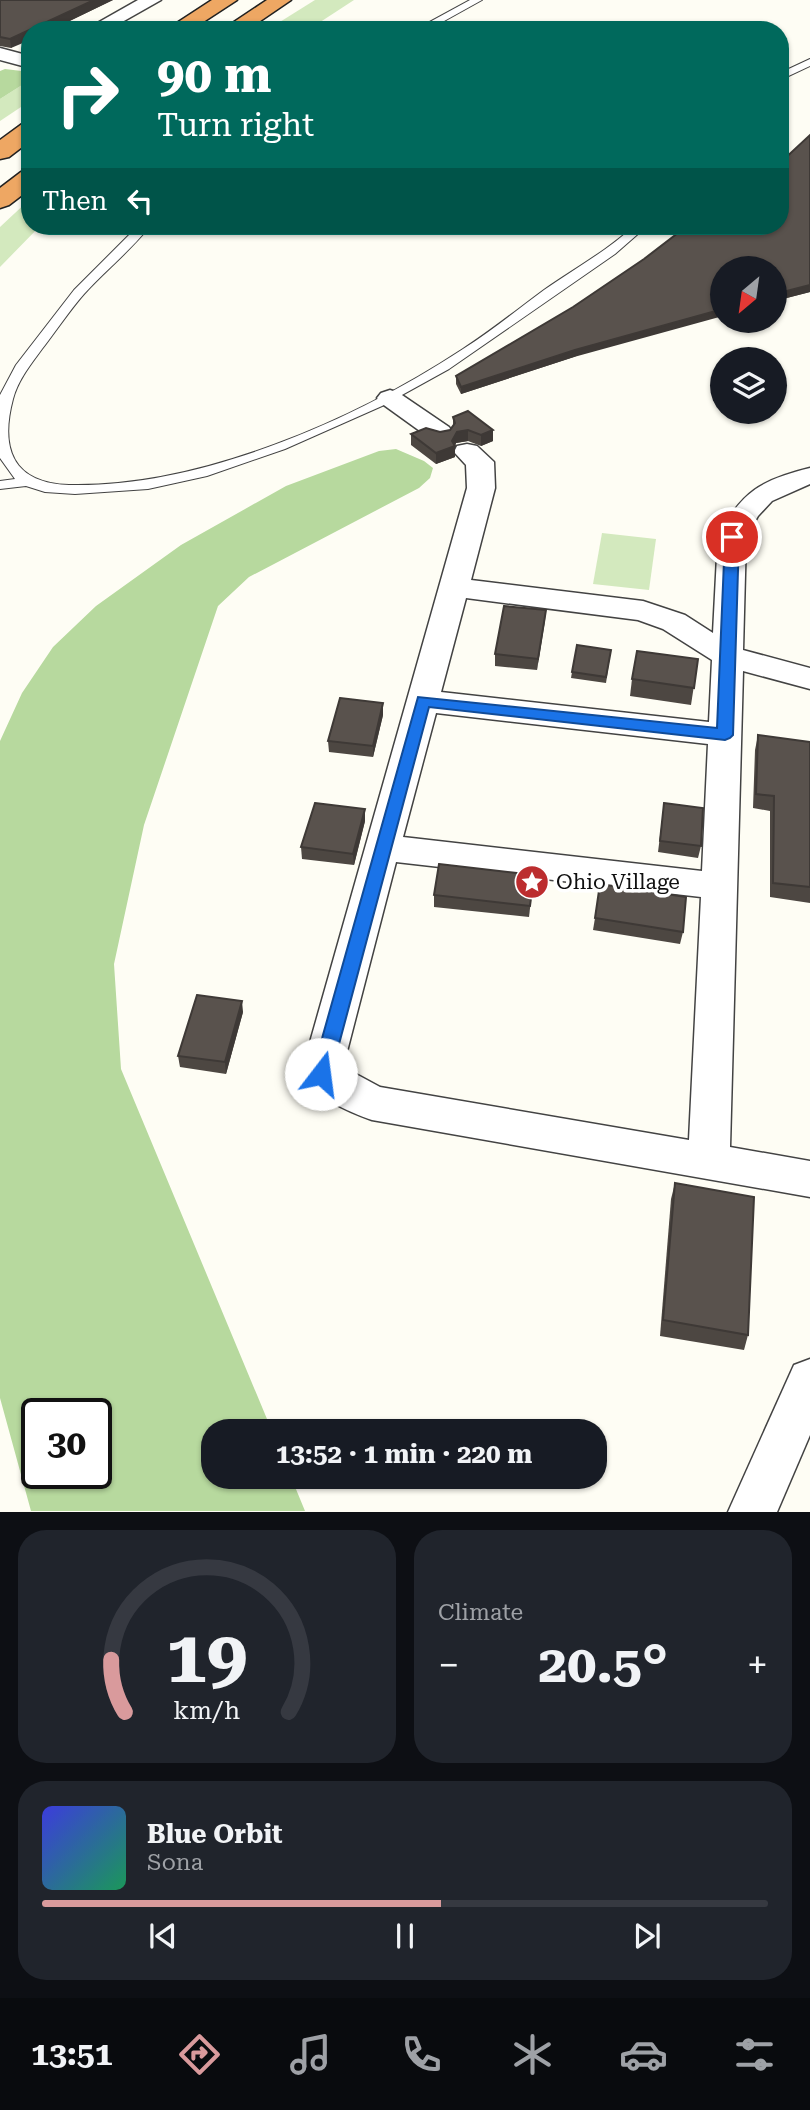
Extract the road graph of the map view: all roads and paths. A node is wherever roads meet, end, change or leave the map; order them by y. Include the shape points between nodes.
1 (152, 0) edge
2 (227, 0) edge
3 (281, 0) edge
4 (477, 0) edge
5 (111, 21) edge
6 (191, 21) edge
7 (247, 21) edge
8 (437, 21) edge
9 (0, 54) edge
10 (21, 60) edge
11 (810, 62) edge
12 (789, 72) edge
13 (21, 136) edge
14 (0, 152) edge
15 (21, 184) edge
16 (0, 200) edge
17 (135, 235) edge
18 (630, 235) edge
19 (390, 398) junction
20 (0, 435) edge
21 (810, 476) edge
22 (25, 482) junction
23 (0, 485) edge
24 (454, 587) junction
25 (728, 656) junction
26 (810, 679) edge
27 (423, 701) junction
28 (725, 735) junction
29 (383, 848) junction
30 (719, 886) junction
31 (709, 1161) junction
32 (810, 1179) edge
33 (810, 1381) edge
34 (752, 1511) edge

1 - 5 street
2 - 6 highway
3 - 7 highway
4 - 8 lane
9 - 10 street
11 - 12 lane
13 - 14 highway
15 - 16 highway
17 - 20 lane via 78,293 21,368 6,397
18 - 19 lane via 487,338
19 - 22 lane via 249,458 164,483 62,490
19 - 24 street via 480,462 481,488
20 - 22 lane via 4,458
21 - 25 street via 762,495 744,511 732,537
22 - 23 lane
24 - 25 street via 643,611 674,622
24 - 27 street
25 - 26 street
25 - 28 street
27 - 28 street
27 - 29 street
28 - 30 street
29 - 30 street
29 - 31 street via 321,1074 372,1102
30 - 31 street
31 - 32 street
33 - 34 street

